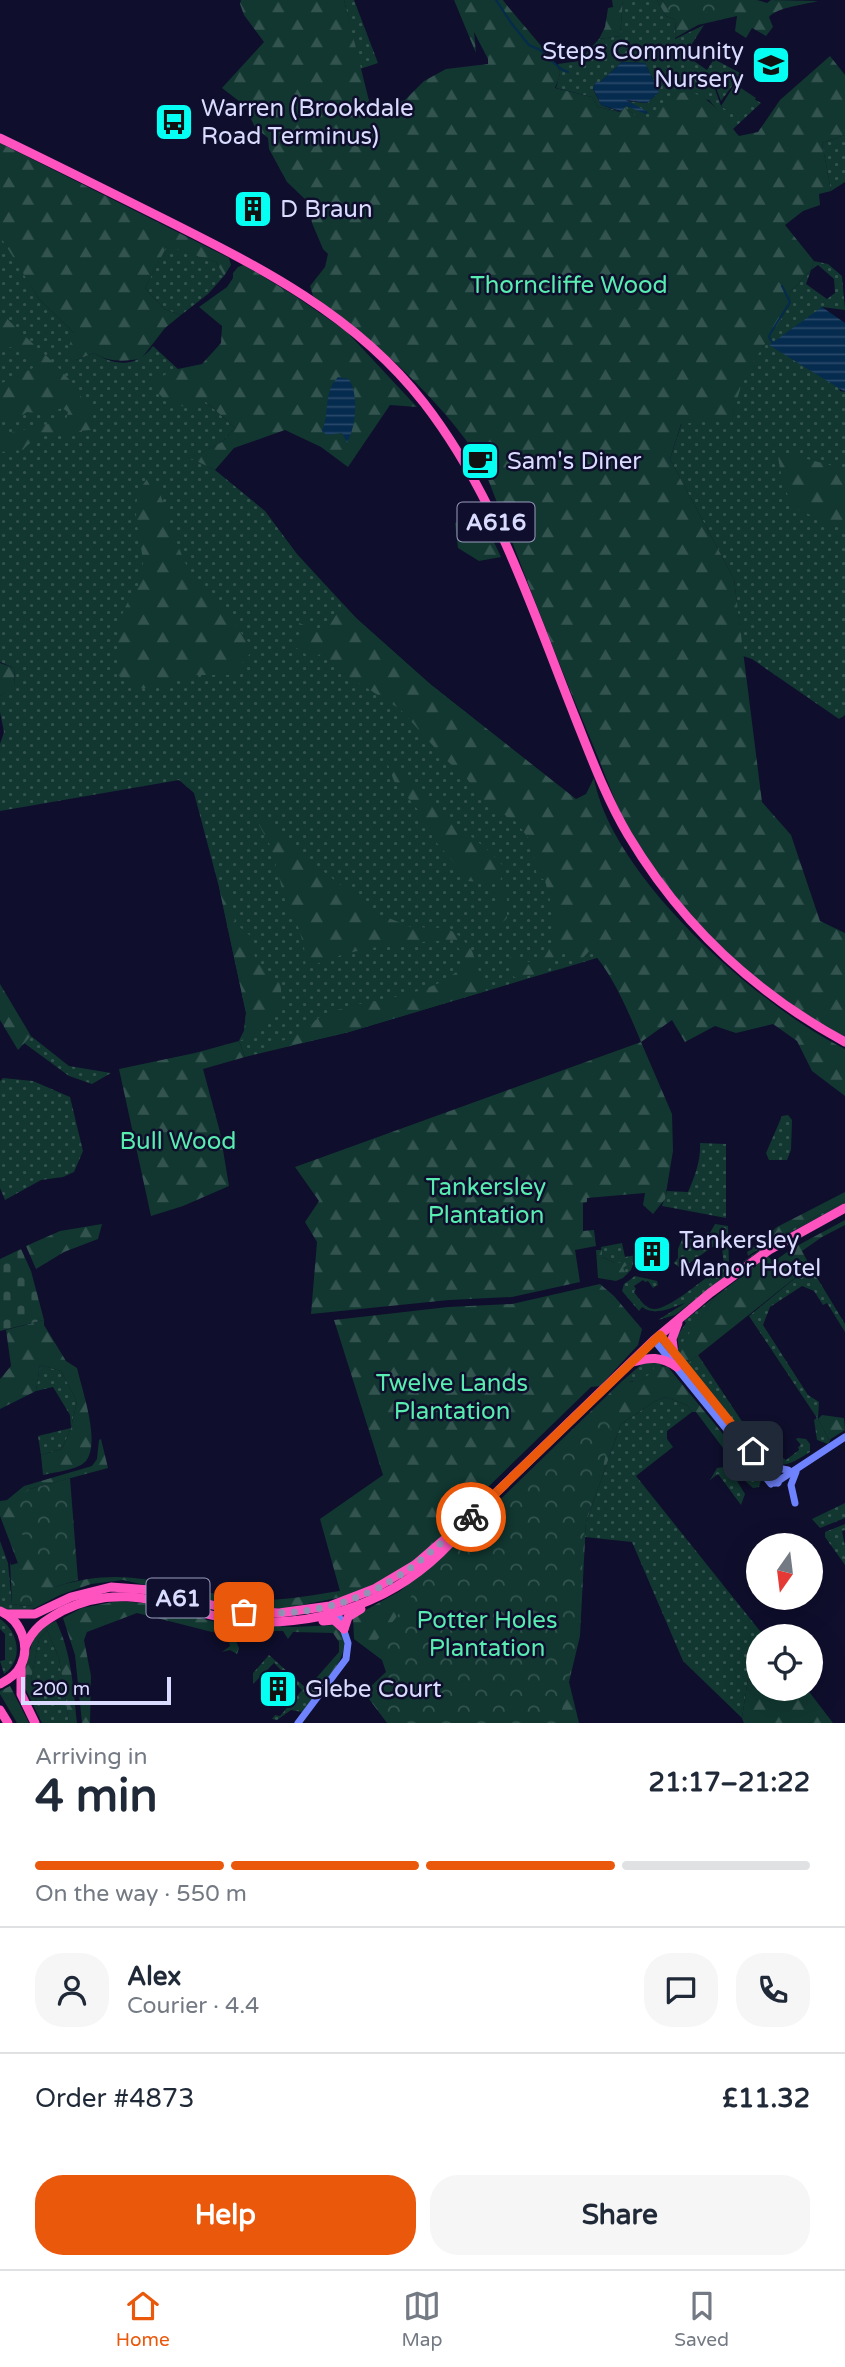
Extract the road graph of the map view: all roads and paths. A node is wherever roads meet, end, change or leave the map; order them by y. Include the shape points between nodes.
1 (0, 138) edge
2 (845, 1042) edge
3 (845, 1208) edge
4 (678, 1319) junction
5 (657, 1338) junction
6 (674, 1353) junction
7 (631, 1363) junction
8 (677, 1367) junction
9 (845, 1437) edge
10 (763, 1464) junction
11 (798, 1468) junction
12 (788, 1470) junction
13 (775, 1482) junction
14 (794, 1503) dead end
15 (477, 1512) junction
16 (382, 1595) junction
17 (341, 1602) junction
18 (3, 1613) edge
19 (338, 1613) junction
20 (43, 1616) junction
21 (291, 1617) junction
22 (344, 1629) junction
23 (25, 1647) junction
24 (22, 1665) junction
25 (4, 1682) edge
26 (0, 1710) edge
27 (8, 1723) edge
28 (36, 1723) edge
29 (298, 1723) edge

1 - 2 highway, A616 via 283,281 338,318 399,375 444,430 489,506 601,781 645,862 708,942 769,995
3 - 4 highway, A61 via 769,1250
4 - 5 highway, A61
4 - 6 highway via 672,1339
5 - 6 street
5 - 7 highway, A61
5 - 8 street
6 - 10 street
7 - 8 highway via 659,1358
7 - 15 highway, A61
8 - 13 street
9 - 11 street
10 - 12 street
10 - 13 street
11 - 12 street
11 - 13 street
11 - 14 street via 791,1485
12 - 13 street
15 - 16 highway, A61 via 445,1550
15 - 17 highway, A61 via 400,1575
16 - 19 highway, A61
16 - 22 highway via 348,1617
17 - 19 highway
17 - 21 highway, A61
18 - 20 highway, A61
18 - 23 highway, A61 via 19,1627
19 - 21 highway via 334,1609
19 - 22 street
20 - 21 highway, A61 via 100,1588 124,1587
20 - 23 highway, A61
21 - 22 highway via 310,1623 334,1620
22 - 29 street via 348,1647 344,1663
23 - 24 highway, A61
24 - 25 highway
24 - 28 highway via 21,1694
26 - 27 highway

